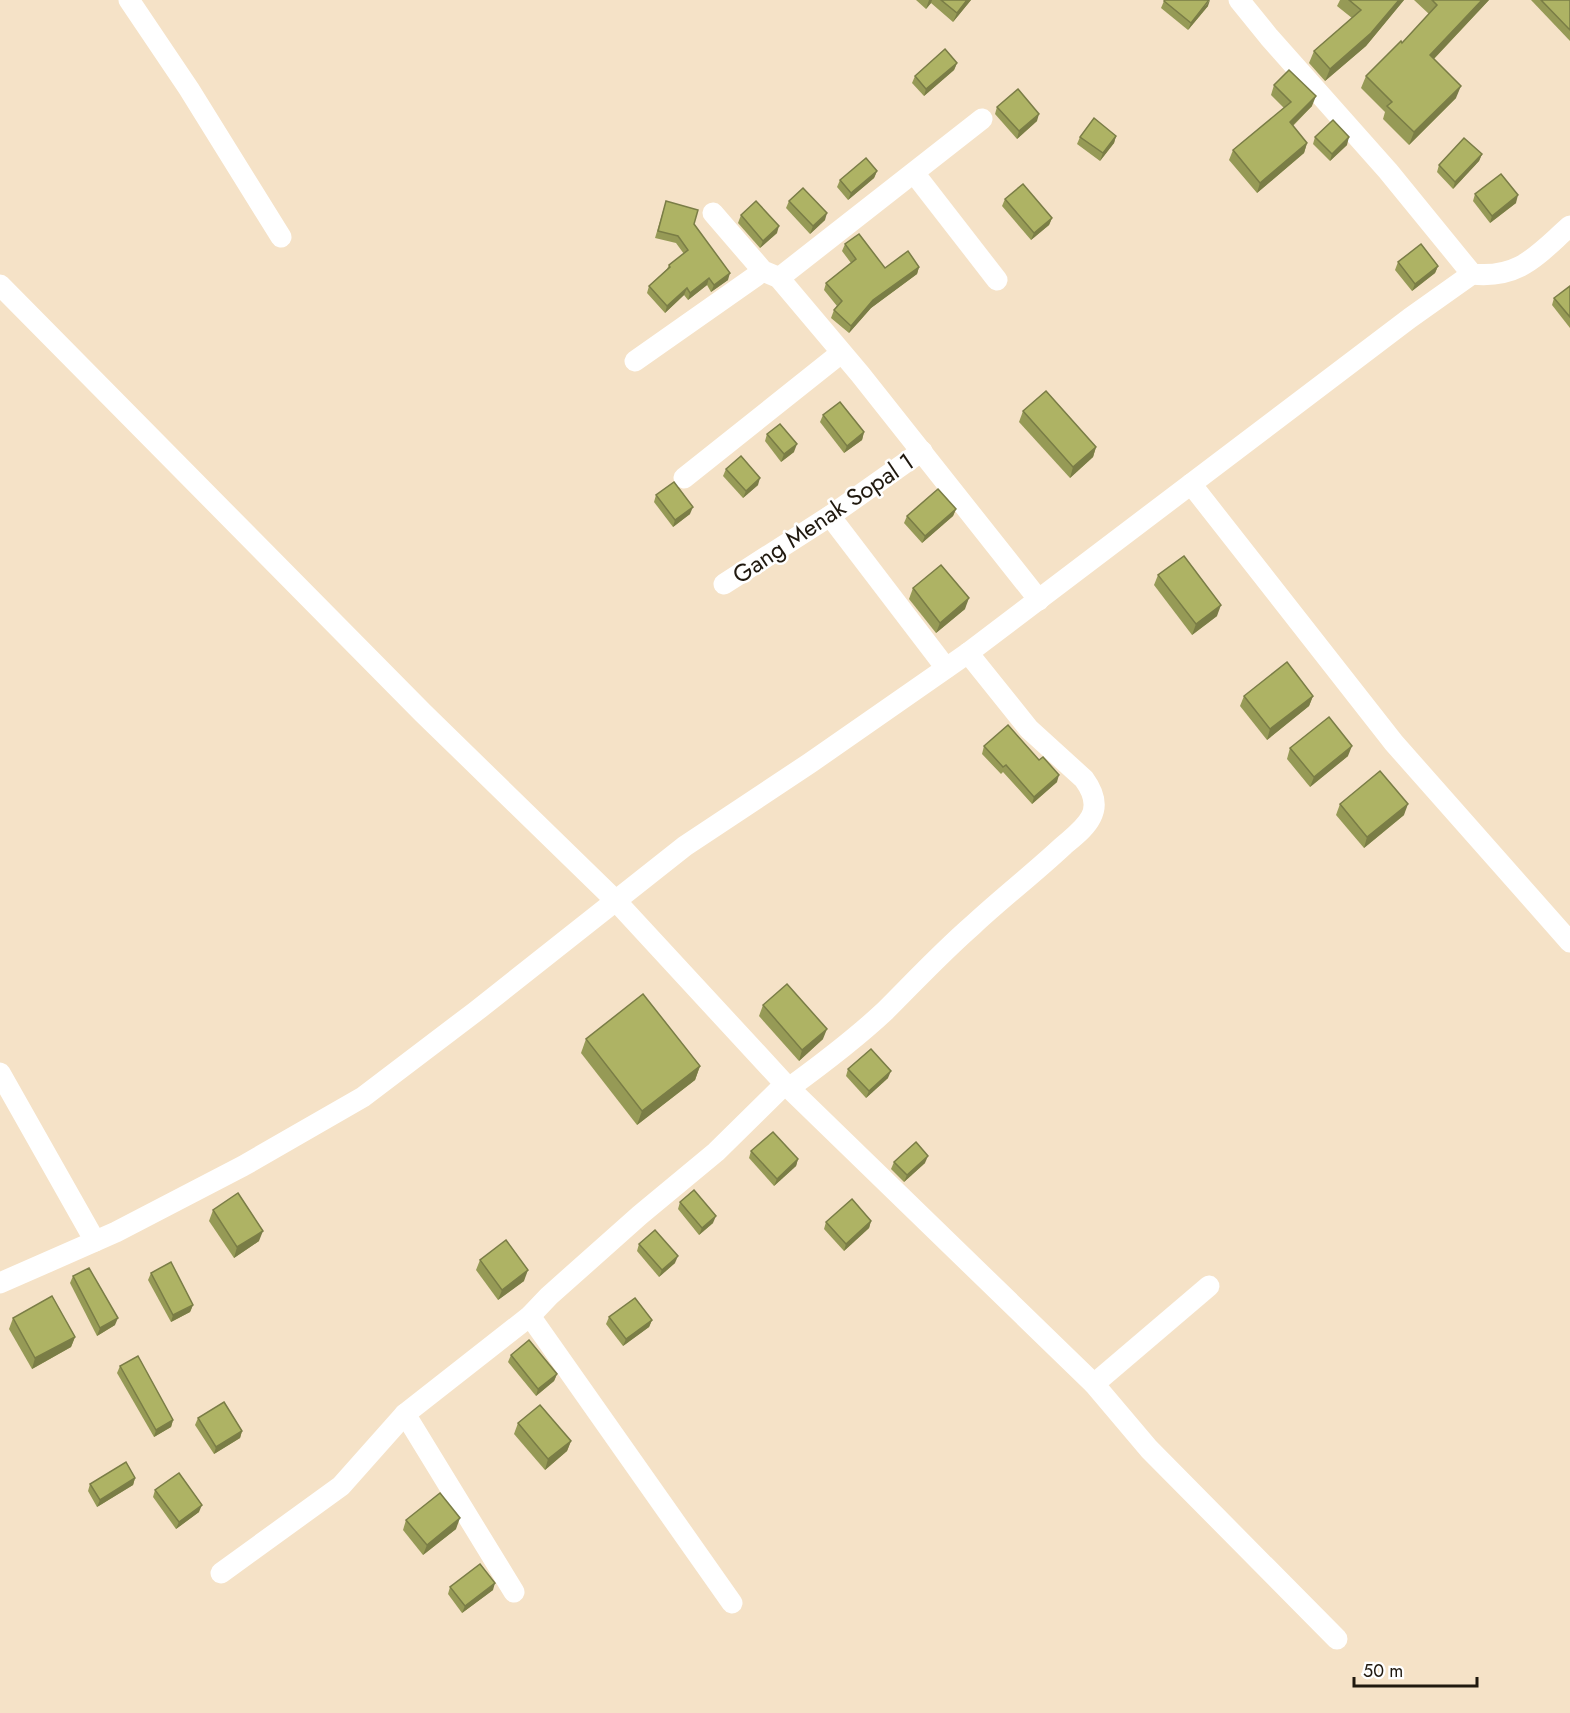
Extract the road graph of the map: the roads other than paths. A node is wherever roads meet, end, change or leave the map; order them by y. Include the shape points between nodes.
1 (129, 0) edge
2 (1239, 0) edge
3 (982, 119) dead end
4 (914, 173) junction
5 (713, 213) dead end
6 (1570, 226) edge
7 (280, 237) dead end
8 (771, 274) junction
9 (1472, 274) junction
10 (997, 280) dead end
11 (0, 285) edge
12 (842, 353) junction
13 (635, 362) dead end
14 (922, 451) junction
15 (684, 478) dead end
16 (1191, 484) junction
17 (830, 516) junction
18 (724, 584) dead end
19 (1039, 600) junction
20 (968, 653) junction
21 (946, 668) junction
22 (615, 901) junction
23 (1570, 942) edge
24 (0, 1074) edge
25 (780, 1091) junction
26 (94, 1241) junction
27 (0, 1283) edge
28 (1209, 1286) dead end
29 (530, 1316) junction
30 (1094, 1384) junction
31 (405, 1414) junction
32 (221, 1573) dead end
33 (514, 1592) dead end
34 (732, 1604) dead end
35 (1337, 1639) dead end

1 - 7 street
2 - 9 street
3 - 4 street
4 - 8 street
4 - 10 street
5 - 8 street
6 - 9 street via 1513,271
8 - 12 street
8 - 13 street
9 - 16 street
11 - 22 street via 423,713
12 - 14 street
12 - 15 street
14 - 17 street, Gang Menak Sopal 1
14 - 19 street
16 - 19 street
16 - 23 street via 1394,743
17 - 18 street, Gang Menak Sopal 1
17 - 21 street
19 - 20 street
20 - 21 street
20 - 25 street via 1029,729 1084,779 1093,798 1091,817 924,969 884,1011 827,1060
21 - 22 street via 685,846
22 - 25 street
22 - 26 street via 363,1097 252,1161
24 - 26 street
25 - 29 street
25 - 30 street
26 - 27 street
28 - 30 street
29 - 31 street
29 - 34 street
30 - 35 street via 1149,1449
31 - 32 street via 341,1486
31 - 33 street

